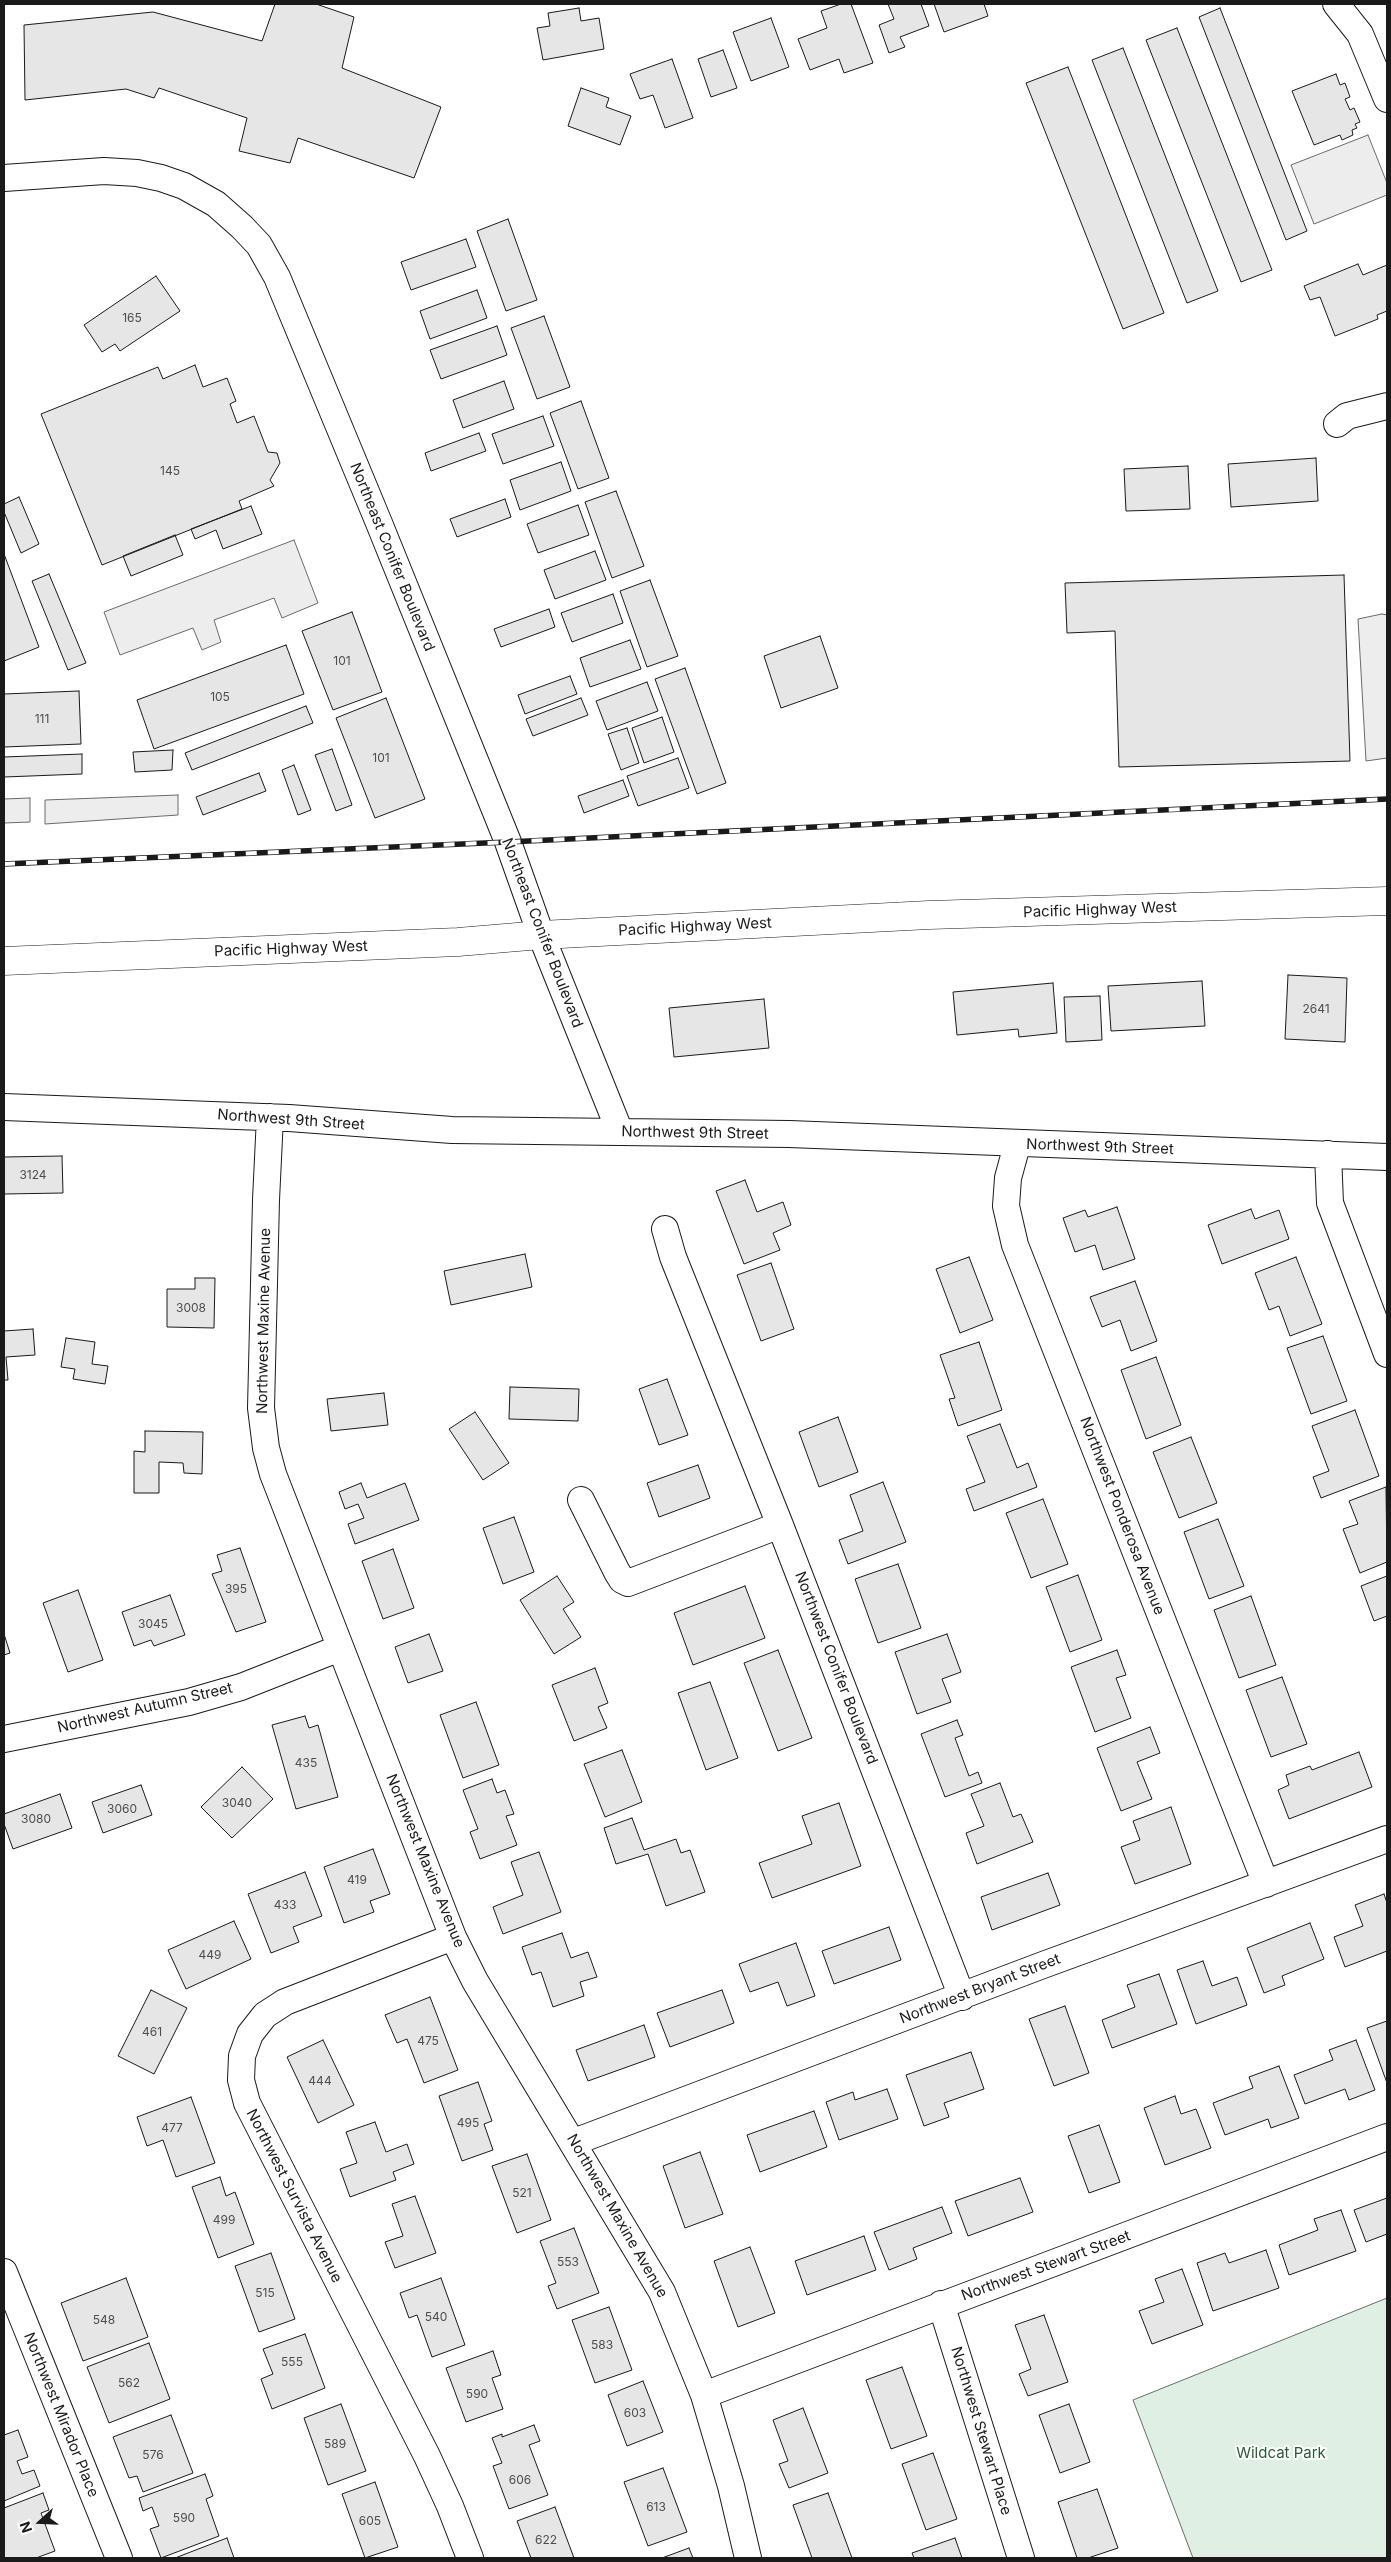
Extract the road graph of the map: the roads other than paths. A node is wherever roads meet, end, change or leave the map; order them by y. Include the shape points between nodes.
1 (1336, 4) edge
2 (1387, 99) edge
3 (4, 178) edge
4 (1387, 406) edge
5 (1337, 424) dead end
6 (1387, 901) edge
7 (541, 935) junction
8 (4, 960) edge
9 (4, 1107) edge
10 (270, 1117) junction
11 (620, 1132) junction
12 (1018, 1144) junction
13 (1328, 1154) junction
14 (1387, 1157) edge
15 (665, 1229) dead end
16 (1387, 1354) edge
17 (581, 1500) dead end
18 (780, 1525) junction
19 (340, 1648) junction
20 (4, 1739) edge
21 (1387, 1839) edge
22 (1266, 1884) junction
23 (453, 1937) junction
24 (962, 1997) junction
25 (1387, 2137) edge
26 (574, 2142) junction
27 (4, 2272) edge
28 (941, 2304) junction
29 (704, 2395) junction
30 (119, 2558) edge
31 (470, 2558) edge
32 (748, 2558) edge
33 (1021, 2558) edge

1 - 2 street via 1360,34
3 - 7 street, Northeast Conifer Boulevard via 104,171 161,178 184,186 216,204 258,245 277,277 382,531 508,842
4 - 5 street via 1347,416
6 - 7 highway, Pacific Highway West via 929,915
7 - 8 highway, Pacific Highway West via 458,942
7 - 11 street, Northeast Conifer Boulevard
9 - 10 street, Northwest 9th Street
10 - 11 street, Northwest 9th Street via 452,1130
10 - 19 street, Northwest Maxine Avenue via 261,1408 266,1448
11 - 12 street, Northwest 9th Street via 789,1134
12 - 13 street, Northwest 9th Street
12 - 22 street, Northwest Ponderosa Avenue via 1008,1178 1006,1206 1015,1245
13 - 14 street, Northwest 9th Street
13 - 16 street via 1330,1203
15 - 18 street, Northwest Conifer Boulevard via 673,1257
17 - 18 street via 617,1572 628,1583
18 - 24 street, Northwest Conifer Boulevard
19 - 20 street, Northwest Autumn Street via 241,1687 189,1702
19 - 23 street, Northwest Maxine Avenue
21 - 22 street, Northwest Bryant Street
22 - 24 street, Northwest Bryant Street via 1043,1964
23 - 26 street, Northwest Maxine Avenue via 475,1981
23 - 31 street, Northwest Survista Avenue via 278,2006 265,2015 250,2034 242,2056 241,2080 247,2103 428,2456
24 - 26 street, Northwest Bryant Street
25 - 28 street, Northwest Stewart Street
26 - 29 street, Northwest Maxine Avenue via 662,2292
27 - 30 street, Northwest Mirador Place
28 - 29 street, Northwest Stewart Street
28 - 33 street, Northwest Stewart Place
29 - 32 street, Northwest Maxine Avenue

